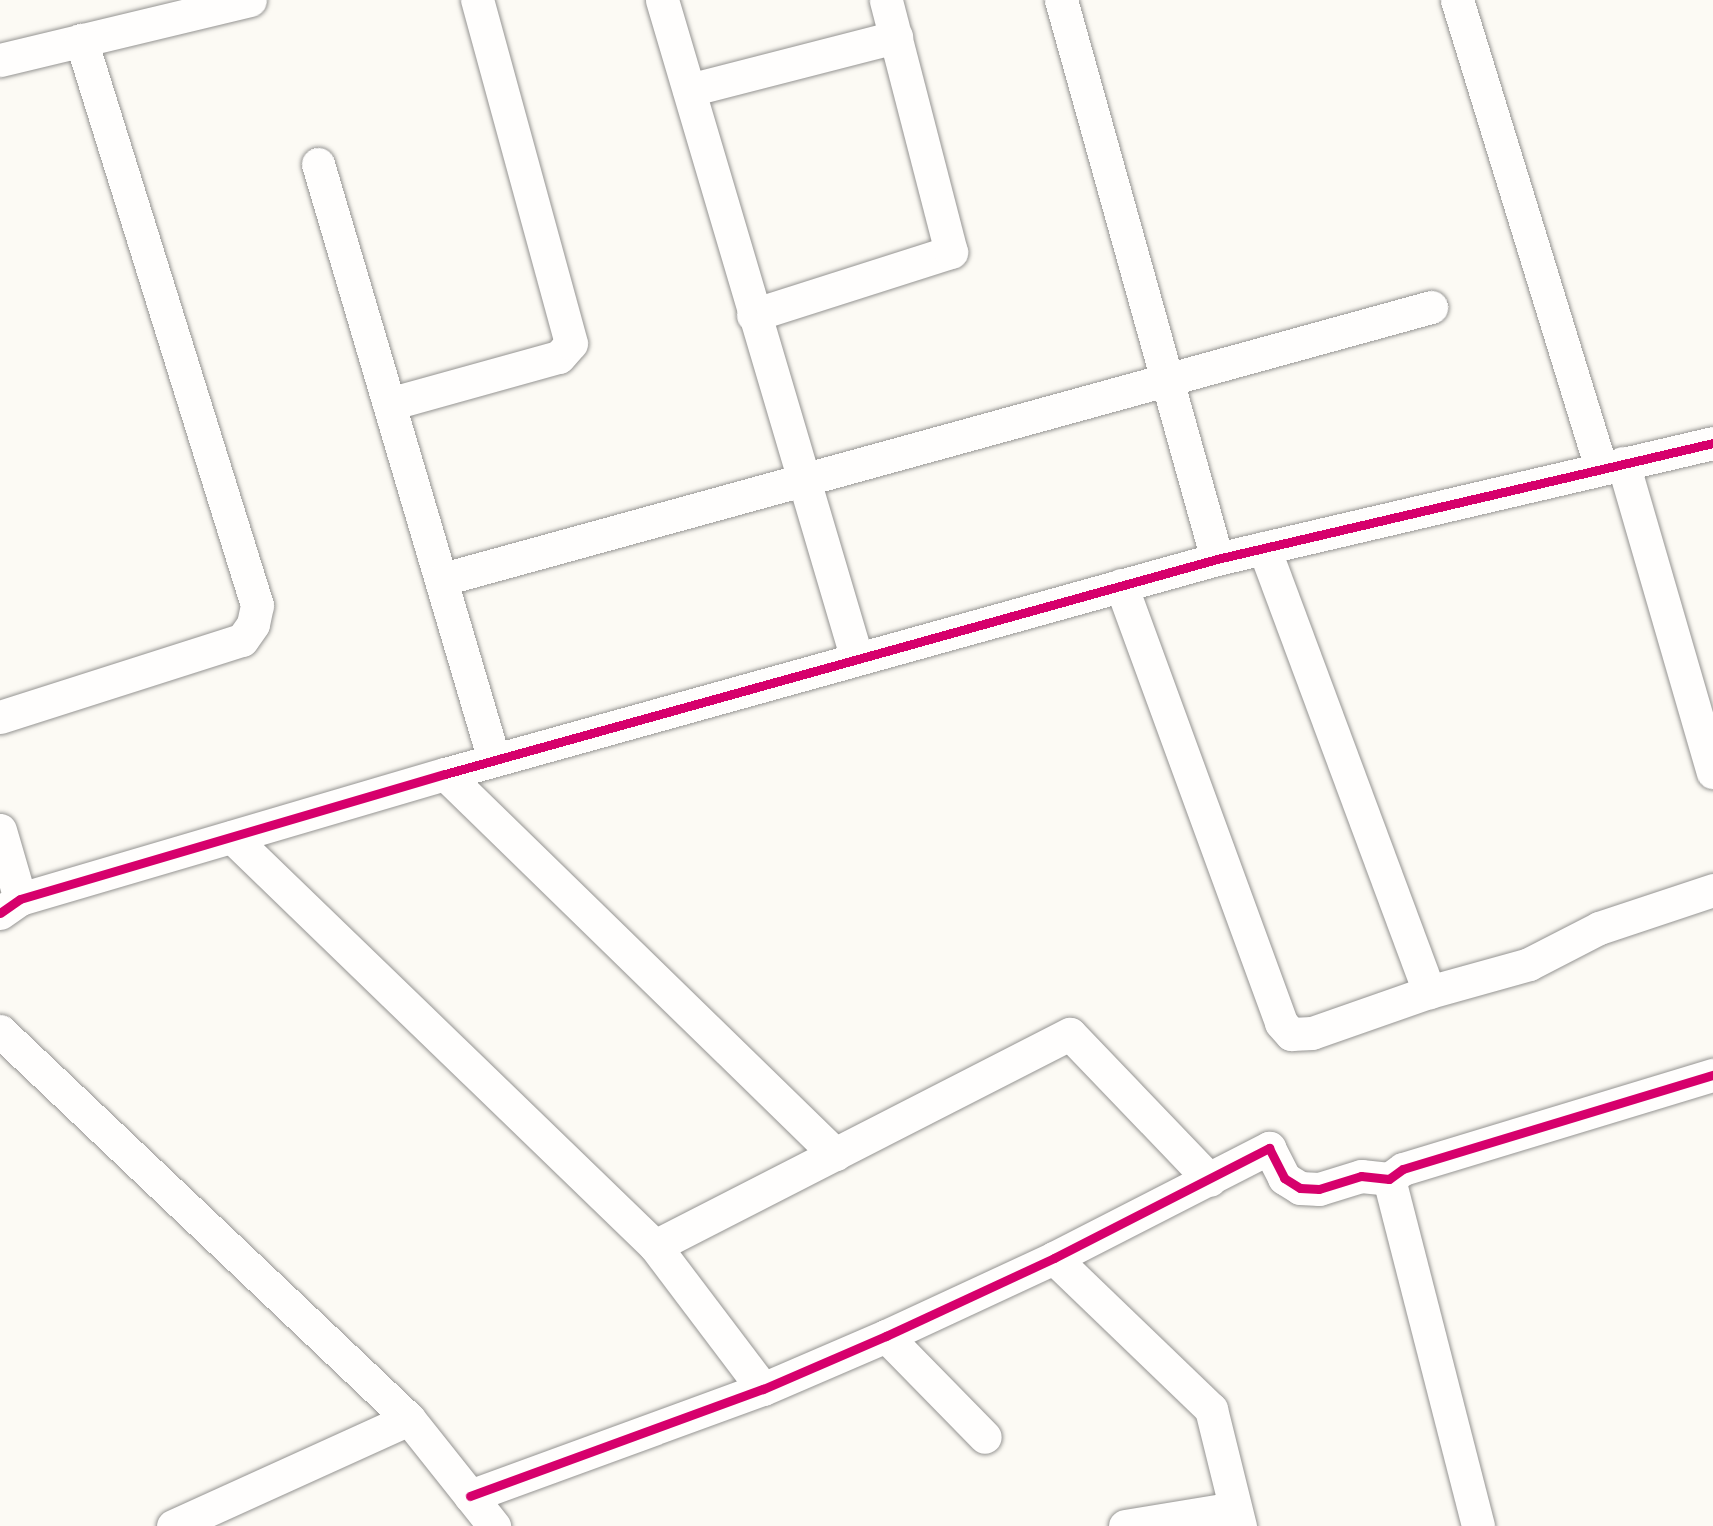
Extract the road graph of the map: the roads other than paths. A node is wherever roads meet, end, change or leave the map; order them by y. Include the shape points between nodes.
1 (250, 0) edge
2 (477, 0) edge
3 (662, 0) edge
4 (886, 0) edge
5 (1061, 0) edge
6 (1457, 0) edge
7 (896, 37) junction
8 (81, 40) junction
9 (0, 60) edge
10 (689, 90) junction
11 (318, 164) dead end
12 (1431, 308) dead end
13 (753, 315) junction
14 (1168, 381) junction
15 (389, 404) junction
16 (1713, 443) edge
17 (1612, 466) junction
18 (802, 483) junction
19 (1264, 548) junction
20 (1217, 559) junction
21 (443, 579) junction
22 (1121, 585) junction
23 (857, 659) junction
24 (0, 717) edge
25 (494, 760) junction
26 (1713, 772) edge
27 (445, 774) junction
28 (0, 830) edge
29 (232, 837) junction
30 (1713, 890) edge
31 (10, 906) edge
32 (1429, 992) junction
33 (0, 1031) edge
34 (1713, 1075) edge
35 (836, 1154) junction
36 (1389, 1179) junction
37 (1210, 1180) junction
38 (655, 1246) junction
39 (1054, 1258) junction
40 (886, 1336) junction
41 (763, 1389) junction
42 (409, 1419) junction
43 (985, 1437) dead end
44 (470, 1496) junction
45 (1238, 1517) edge
46 (173, 1526) edge
47 (494, 1526) edge
48 (1125, 1526) edge
49 (1478, 1526) edge

1 - 8 street
2 - 15 street via 571,343 559,357
3 - 10 street
4 - 7 street
5 - 14 street
6 - 17 street
7 - 10 street
7 - 13 street via 951,252
8 - 9 street
8 - 24 street via 256,605 253,624 242,640
10 - 13 street
11 - 15 street
12 - 14 street
13 - 18 street
14 - 18 street
14 - 20 street
15 - 21 street
16 - 17 street
17 - 19 street
17 - 26 street
18 - 21 street
18 - 23 street
19 - 20 street
19 - 32 street
20 - 22 street
21 - 25 street
22 - 23 street
22 - 32 street via 1281,1023 1291,1034 1312,1033
23 - 25 street
25 - 27 street
27 - 29 street
27 - 35 street
28 - 31 street
29 - 31 street
29 - 38 street
30 - 32 street via 1599,928 1529,964
33 - 42 street
34 - 36 street via 1403,1169
35 - 37 street via 1070,1034
35 - 38 street
36 - 37 street via 1361,1176 1319,1189 1300,1188 1284,1178 1269,1148
36 - 49 street
37 - 39 street
38 - 41 street
39 - 40 street
39 - 45 street via 1211,1409
40 - 41 street
40 - 43 street
41 - 44 street
42 - 44 street
42 - 46 street
44 - 47 street
45 - 48 street

